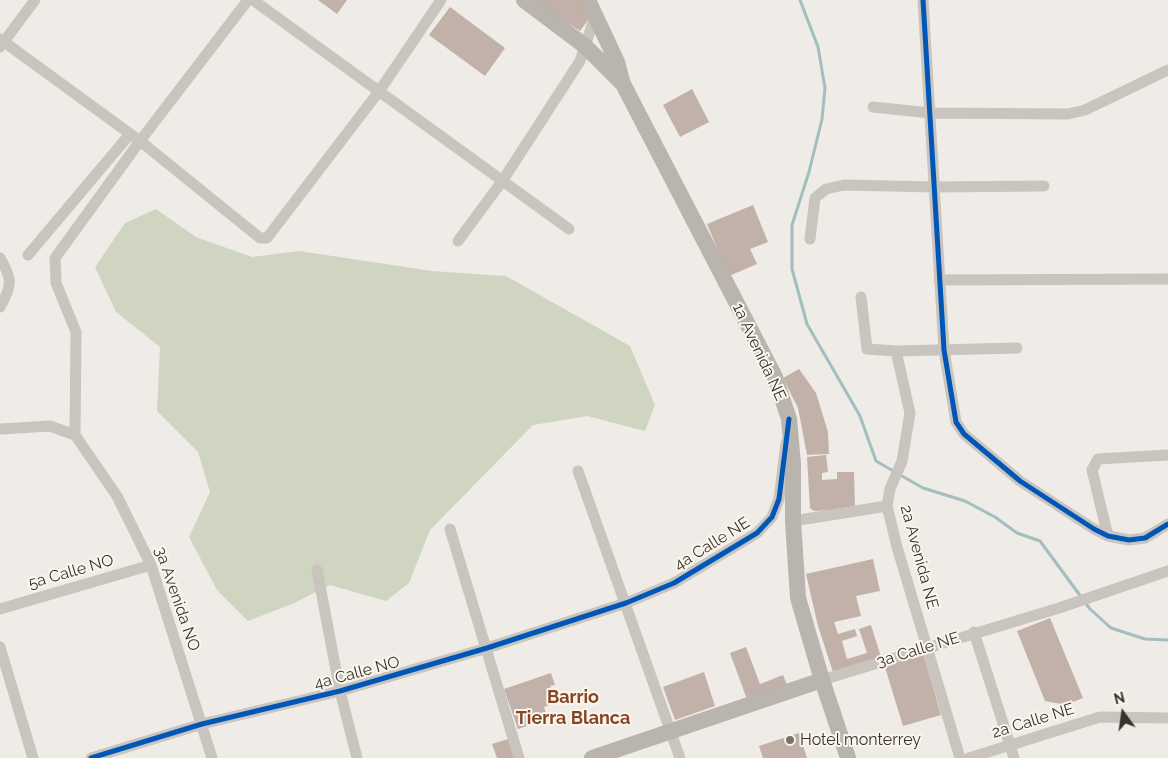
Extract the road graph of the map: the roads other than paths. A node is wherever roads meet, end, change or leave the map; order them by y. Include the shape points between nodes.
1 (35, 0) edge
2 (248, 0) edge
3 (253, 0) edge
4 (441, 0) edge
5 (524, 0) edge
6 (588, 0) edge
7 (923, 0) edge
8 (595, 16) junction
9 (1, 43) edge
10 (585, 46) junction
11 (1168, 70) edge
12 (623, 84) junction
13 (380, 90) junction
14 (873, 108) dead end
15 (930, 113) junction
16 (130, 134) junction
17 (140, 141) junction
18 (503, 180) junction
19 (1044, 186) dead end
20 (934, 187) junction
21 (570, 228) dead end
22 (810, 238) dead end
23 (458, 241) dead end
24 (28, 255) dead end
25 (0, 258) edge
26 (1168, 279) edge
27 (939, 280) junction
28 (861, 297) dead end
29 (0, 307) edge
30 (1017, 348) dead end
31 (944, 350) junction
32 (896, 351) junction
33 (789, 419) junction
34 (0, 429) edge
35 (75, 435) junction
36 (1168, 455) edge
37 (578, 471) dead end
38 (887, 506) junction
39 (793, 521) junction
40 (1168, 524) edge
41 (450, 529) dead end
42 (1108, 536) junction
43 (151, 565) junction
44 (317, 570) dead end
45 (1168, 571) edge
46 (626, 603) junction
47 (0, 609) edge
48 (974, 632) junction
49 (0, 647) edge
50 (926, 647) junction
51 (487, 648) junction
52 (822, 680) junction
53 (340, 691) junction
54 (1168, 718) edge
55 (202, 724) junction
56 (670, 731) junction
57 (1009, 745) junction
58 (33, 758) edge
59 (91, 758) edge
60 (212, 758) edge
61 (357, 758) edge
62 (519, 758) edge
63 (592, 758) edge
64 (680, 758) edge
65 (848, 758) edge
66 (960, 758) edge
67 (969, 758) edge
68 (1014, 758) edge

1 - 9 street
2 - 17 street
3 - 13 street
4 - 13 street
5 - 10 main road
6 - 8 main road
7 - 15 street
8 - 10 street
8 - 12 main road via 617,62
9 - 16 street
10 - 12 main road
10 - 18 street via 580,61
11 - 15 street via 1085,110 1068,114
12 - 33 main road, 1a Avenida NE via 775,377
13 - 17 street via 267,238 260,238
13 - 18 street
14 - 15 street
15 - 20 street
16 - 17 street
16 - 24 street
17 - 35 street via 56,258 56,283 76,332
18 - 21 street
18 - 23 street
19 - 20 street
20 - 22 street via 844,185 826,189 815,198
20 - 27 street
25 - 29 street via 10,275 8,291
26 - 27 street
27 - 31 street
28 - 32 street via 867,349
30 - 31 street
31 - 32 street
31 - 42 street via 956,422 964,434 1020,481
32 - 38 street, 2a Avenida NE via 910,413 902,461 890,489
33 - 39 main road, 1a Avenida NE
33 - 46 street, 4a Calle NE via 780,498 772,517 757,533 674,583
34 - 35 street via 50,426
35 - 43 street, 3a Avenida NO via 117,496
36 - 42 street via 1098,459 1095,462 1092,470
37 - 46 street
38 - 39 street
38 - 50 street, 2a Avenida NE
39 - 52 main road, 1a Avenida NE via 798,598
40 - 42 street via 1145,538 1129,540
41 - 51 street
43 - 47 street, 5a Calle NO
43 - 55 street, 3a Avenida NO
44 - 53 street
45 - 48 street, 3a Calle NE via 1090,599
46 - 51 street, 4a Calle NO
46 - 56 street
48 - 50 street, 3a Calle NE
48 - 57 street
49 - 58 street
50 - 52 street, 3a Calle NE
50 - 66 street, 2a Avenida NE
51 - 53 street, 4a Calle NO
51 - 62 street
52 - 56 main road, 3a Calle NE
52 - 65 main road, 1a Avenida NE
53 - 55 street, 4a Calle NO
53 - 61 street
54 - 57 street, 2a Calle NE via 1100,717
55 - 59 street, 4a Calle NO
55 - 60 street, 3a Avenida NO
56 - 63 main road, 3a Calle NE
56 - 64 street
57 - 67 street, 2a Calle NE
57 - 68 street

